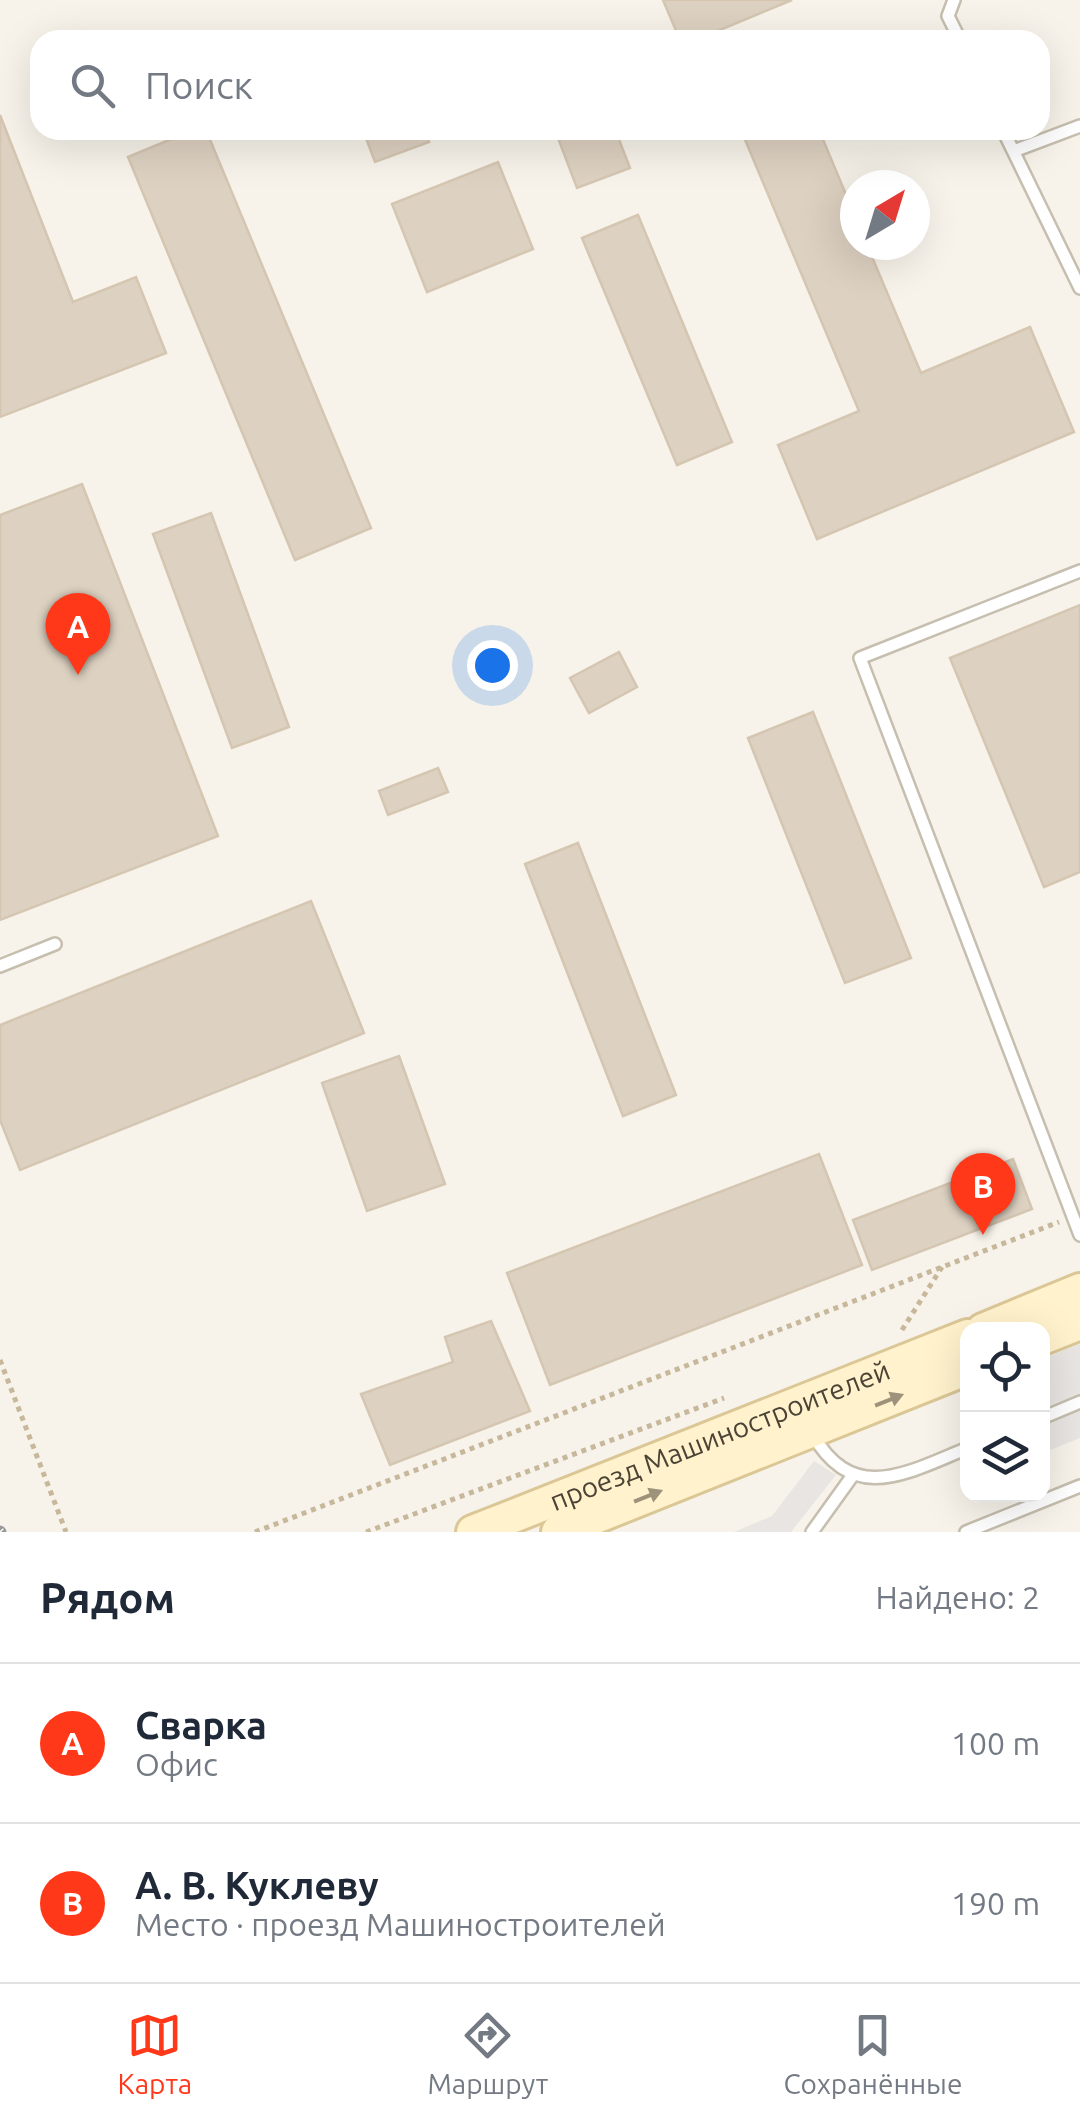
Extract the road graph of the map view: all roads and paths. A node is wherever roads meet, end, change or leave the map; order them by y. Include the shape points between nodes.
1 (954, 0) edge
2 (955, 30) edge
3 (1080, 126) edge
4 (1050, 138) edge
5 (1008, 140) edge
6 (1044, 140) edge
7 (1014, 152) junction
8 (1080, 288) edge
9 (1080, 572) edge
10 (55, 944) dead end
11 (0, 966) edge
12 (1071, 1217) junction
13 (1080, 1235) edge
14 (942, 1267) junction
15 (1080, 1290) edge
16 (1002, 1322) edge
17 (1080, 1323) edge
18 (901, 1332) dead end
19 (1050, 1335) edge
20 (960, 1340) edge
21 (0, 1360) edge
22 (960, 1370) edge
23 (735, 1394) dead end
24 (1080, 1402) edge
25 (1050, 1415) edge
26 (806, 1417) junction
27 (960, 1451) edge
28 (853, 1475) junction
29 (1080, 1486) edge
30 (66, 1532) edge
31 (256, 1532) edge
32 (366, 1532) edge
33 (473, 1532) edge
34 (558, 1532) edge
35 (812, 1532) edge
36 (966, 1532) edge

1 - 2 lane via 948,16
3 - 4 lane
5 - 7 lane
6 - 7 lane
7 - 8 lane
9 - 12 lane via 860,658
10 - 11 lane
12 - 13 lane
12 - 14 path
14 - 18 path
14 - 31 path
15 - 16 main road
17 - 19 main road
20 - 26 main road, проезд Машиностроителей
21 - 30 path
26 -> 22 main road, проезд Машиностроителей
23 - 32 path
24 - 25 lane
26 - 28 lane via 822,1450
26 - 33 main road, проезд Машиностроителей
34 -> 26 main road, проезд Машиностроителей
27 - 28 lane via 908,1473 875,1480
28 - 35 lane
29 - 36 lane

